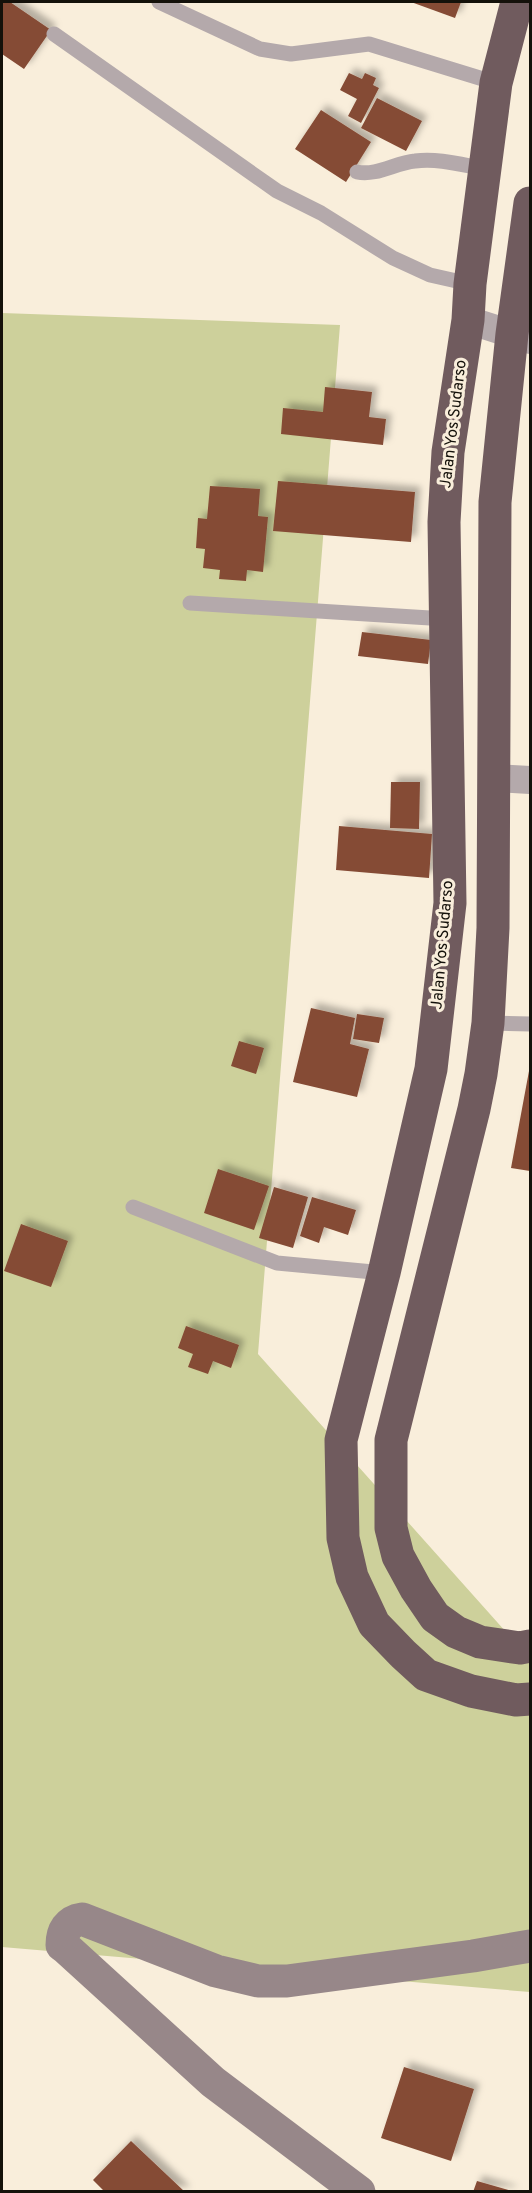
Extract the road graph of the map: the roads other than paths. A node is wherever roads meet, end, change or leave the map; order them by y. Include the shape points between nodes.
1 (159, 2) edge
2 (517, 2) edge
3 (54, 34) dead end
4 (495, 83) junction
5 (485, 169) junction
6 (357, 172) dead end
7 (531, 203) edge
8 (470, 284) junction
9 (468, 320) junction
10 (521, 337) edge
11 (190, 603) dead end
12 (446, 620) junction
13 (494, 778) junction
14 (531, 780) edge
15 (488, 1023) junction
16 (531, 1024) edge
17 (133, 1207) dead end
18 (384, 1273) junction
19 (531, 1646) edge
20 (531, 1699) edge
21 (531, 1946) edge
22 (359, 2192) edge

1 - 4 lane via 260,49 291,54 369,44
2 - 4 highway, Jalan Yos Sudarso
3 - 8 lane via 277,191 393,258 430,275
4 - 5 highway, Jalan Yos Sudarso
5 - 6 lane via 435,159 412,161 367,174
5 - 8 highway, Jalan Yos Sudarso
7 - 10 highway
8 - 9 highway, Jalan Yos Sudarso
9 - 10 street
9 - 12 highway, Jalan Yos Sudarso via 448,452 444,522
10 - 13 highway via 495,502
11 - 12 lane
12 - 18 highway, Jalan Yos Sudarso via 450,903 431,1069
13 - 14 street
13 - 15 highway
15 - 16 lane
15 - 19 highway via 474,1109 391,1440 391,1528 398,1556 435,1617 480,1642
17 - 18 lane via 277,1263
18 - 20 highway, Jalan Yos Sudarso via 341,1440 343,1538 352,1577 374,1624 426,1675 471,1690 516,1700
21 - 22 street via 299,1980 258,1981 216,1971 82,1919 73,1920 68,1926 62,1935 62,1945 213,2082

